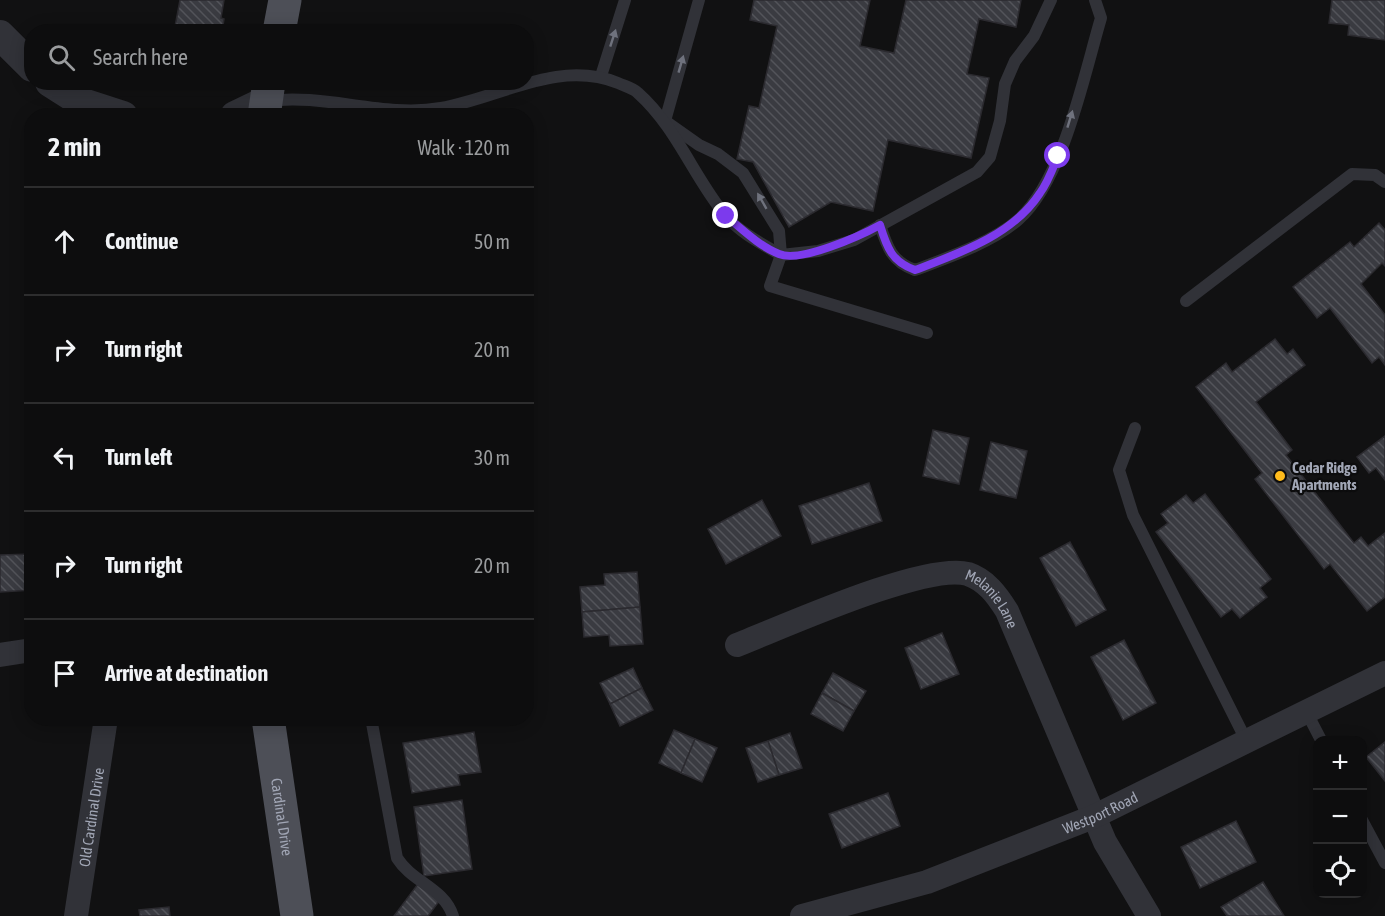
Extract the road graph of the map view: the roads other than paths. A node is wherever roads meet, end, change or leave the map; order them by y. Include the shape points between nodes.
1 (285, 0) edge
2 (625, 0) edge
3 (699, 0) edge
4 (1051, 0) edge
5 (1095, 0) edge
6 (280, 24) edge
7 (0, 35) edge
8 (24, 59) edge
9 (601, 76) junction
10 (534, 81) edge
11 (63, 90) edge
12 (503, 90) edge
13 (266, 100) edge
14 (98, 108) edge
15 (250, 108) edge
16 (373, 108) edge
17 (441, 108) edge
18 (665, 121) junction
19 (1385, 182) edge
20 (880, 225) junction
21 (780, 255) junction
22 (1186, 301) dead end
23 (927, 333) dead end
24 (1135, 428) dead end
25 (737, 645) dead end
26 (24, 651) edge
27 (0, 655) edge
28 (1385, 673) edge
29 (1307, 713) junction
30 (105, 726) edge
31 (269, 726) edge
32 (372, 726) edge
33 (1318, 736) edge
34 (1247, 742) junction
35 (1093, 817) junction
36 (1367, 829) edge
37 (1385, 863) edge
38 (808, 915) edge
39 (76, 916) edge
40 (297, 916) edge
41 (453, 916) edge
42 (1149, 916) edge

1 - 6 main road
9 -> 2 lane
18 -> 3 lane
4 - 20 lane via 1005,84 990,157 962,182
20 -> 5 lane via 886,244 900,264 915,270 983,241 1018,220 1041,193 1058,156 1101,18
7 - 8 street
9 - 10 lane via 555,75
9 - 18 lane via 636,91
11 - 14 street
12 - 17 lane
13 - 15 street
13 - 16 lane via 292,97
18 - 21 lane via 726,216
21 -> 18 lane via 779,231 743,173
19 - 22 lane via 1375,175 1352,174
20 - 21 lane via 854,240 818,251
21 - 23 lane via 770,286
24 - 34 lane via 1119,470 1133,515
25 - 35 street, Melanie Lane via 910,579 950,572 968,574 984,582 1007,611
26 - 27 street
28 - 29 street, Westport Road
29 - 33 lane
29 - 34 street, Westport Road
30 - 39 street, Old Cardinal Drive
31 - 40 main road, Cardinal Drive
32 - 41 lane via 397,858 404,869 446,898
34 - 35 street, Westport Road
35 - 38 street, Westport Road via 927,882
35 - 42 street, Melanie Lane
36 - 37 lane

